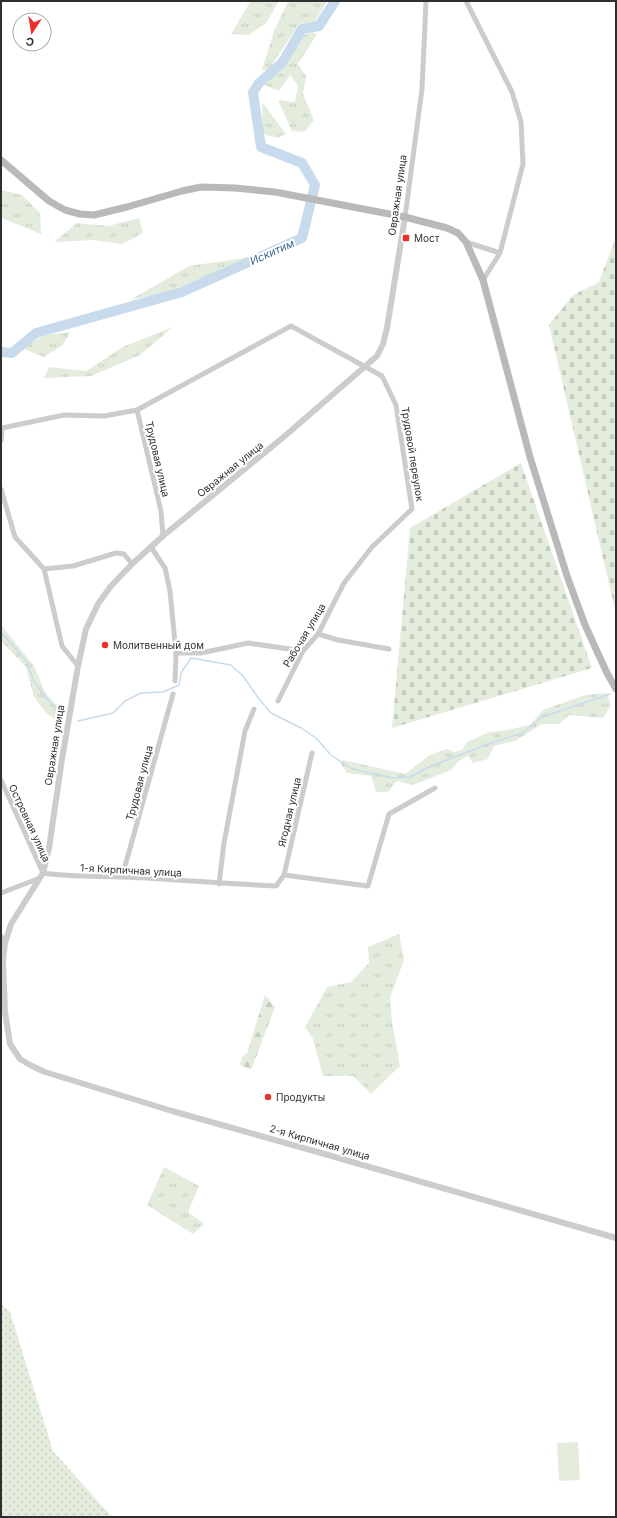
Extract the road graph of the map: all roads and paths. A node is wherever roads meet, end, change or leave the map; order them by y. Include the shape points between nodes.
1 (426, 1) edge
2 (466, 1) edge
3 (1, 160) edge
4 (405, 216) junction
5 (466, 242) junction
6 (500, 253) junction
7 (483, 280) junction
8 (366, 367) junction
9 (137, 410) junction
10 (1, 441) edge
11 (1, 489) edge
12 (412, 509) joint
13 (163, 536) junction
14 (151, 547) junction
15 (132, 564) junction
16 (44, 569) junction
17 (318, 634) junction
18 (389, 649) dead end
19 (303, 651) junction
20 (176, 653) junction
21 (78, 666) junction
22 (175, 681) dead end
23 (616, 689) edge
24 (172, 694) dead end
25 (278, 701) dead end
26 (254, 709) dead end
27 (312, 753) dead end
28 (1, 780) edge
29 (435, 788) dead end
30 (284, 875) junction
31 (42, 876) junction
32 (122, 877) junction
33 (219, 884) junction
34 (1, 894) edge
35 (1, 936) edge
36 (5, 943) junction
37 (20, 1059) joint
38 (616, 1238) edge

1 - 4 street, Овражная улица via 422,88
2 - 6 street via 512,92 521,122 523,164
3 - 4 main road via 49,201 65,210 80,214 94,215 200,187 275,192
4 - 5 main road via 447,228 458,233
4 - 8 street, Овражная улица via 383,344 377,356
5 - 6 street
5 - 7 main road
6 - 7 street
7 - 23 main road via 530,457 567,576 585,626
8 - 9 street, Трудовой переулок via 291,326
8 - 12 street, Трудовой переулок via 382,376 396,405
8 - 13 street, Овражная улица
9 - 10 street via 104,416 64,415 2,428
9 - 13 street, Трудовая улица via 161,511
11 - 16 street via 15,537
12 - 17 street, Рабочая улица via 372,547 344,583
13 - 14 street, Овражная улица
14 - 15 street, Овражная улица
14 - 20 street via 165,568 170,591
15 - 16 street via 124,554 116,553 73,566
15 - 21 street, Овражная улица via 98,604 86,629
16 - 21 street via 62,646
17 - 18 street
17 - 19 street, Рабочая улица
19 - 20 street via 248,643 201,654
19 - 25 street, Рабочая улица
20 - 22 street
21 - 31 street, Овражная улица via 49,848
24 - 32 street, Трудовая улица
26 - 33 street via 245,731
27 - 30 street, Ягодная улица
28 - 31 street, Островная улица
29 - 30 street via 389,814 368,886
30 - 33 street, 1-я Кирпичная улица via 276,886
31 - 32 street, 1-я Кирпичная улица
31 - 34 street, 1-я Кирпичная улица
31 - 36 street, Овражная улица via 11,924
32 - 33 street, 1-я Кирпичная улица
35 - 36 street
36 - 37 street, Овражная улица via 5,1012 10,1044
37 - 38 street, 2-я Кирпичная улица via 46,1072 164,1109

